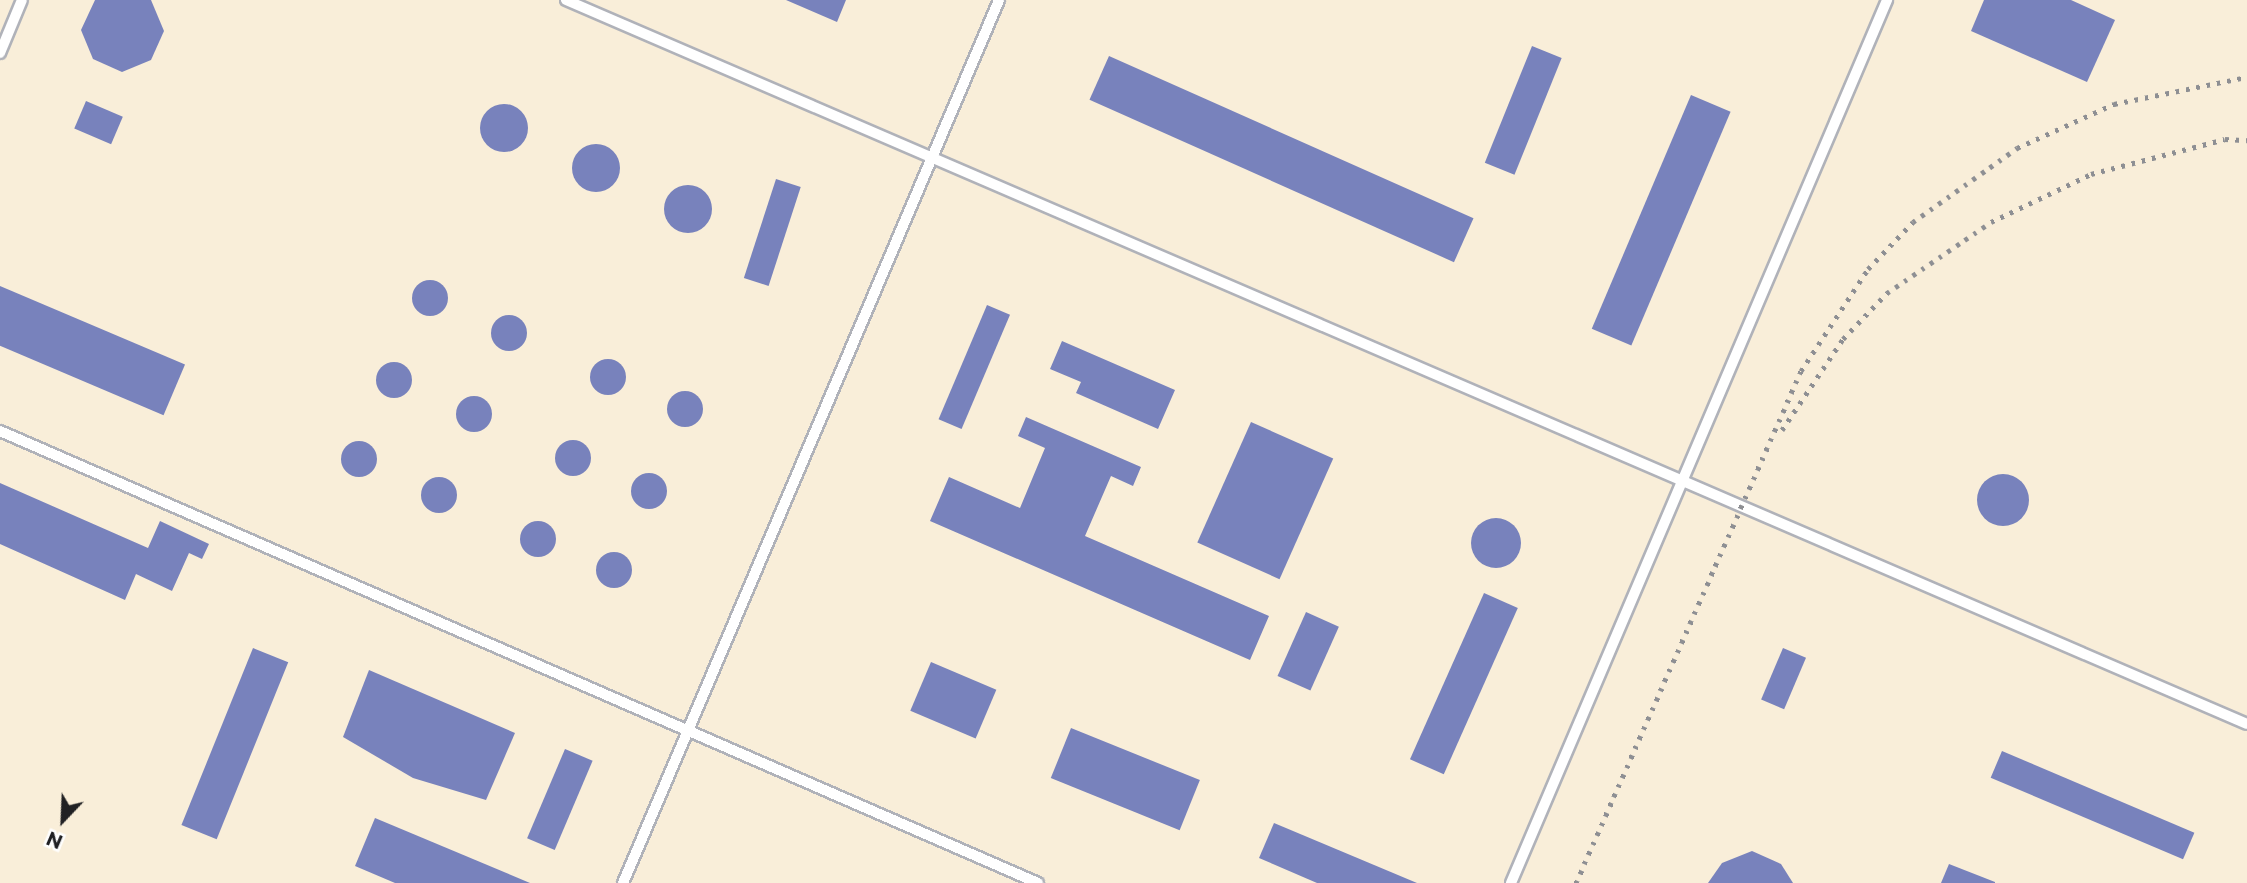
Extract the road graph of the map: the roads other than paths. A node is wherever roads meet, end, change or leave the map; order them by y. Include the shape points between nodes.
1 (22, 0) edge
2 (566, 0) edge
3 (999, 0) edge
4 (1887, 0) edge
5 (0, 53) edge
6 (932, 158) junction
7 (0, 431) edge
8 (1682, 481) junction
9 (2247, 724) edge
10 (688, 732) junction
11 (622, 883) edge
12 (1038, 883) edge
13 (1511, 883) edge

1 - 5 lane
2 - 6 lane
3 - 6 lane
4 - 8 lane
6 - 8 lane
6 - 10 lane
7 - 10 lane
8 - 9 lane
8 - 13 lane
10 - 11 lane
10 - 12 lane

